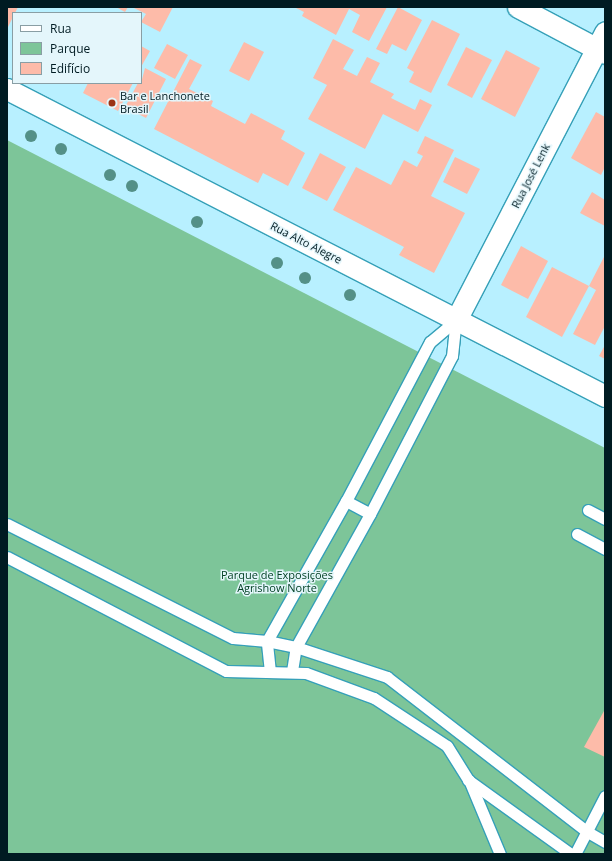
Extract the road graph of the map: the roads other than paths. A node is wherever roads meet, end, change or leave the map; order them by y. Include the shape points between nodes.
1 (518, 7) edge
2 (602, 44) edge
3 (7, 89) edge
4 (456, 320) junction
5 (605, 396) edge
6 (346, 502) junction
7 (588, 510) dead end
8 (370, 514) junction
9 (605, 519) edge
10 (7, 524) edge
11 (577, 534) dead end
12 (605, 549) edge
13 (7, 557) edge
14 (267, 641) junction
15 (296, 647) junction
16 (292, 671) junction
17 (270, 672) junction
18 (468, 780) junction
19 (605, 796) edge
20 (586, 831) junction
21 (605, 842) edge
22 (500, 854) edge
23 (571, 854) edge
24 (575, 854) edge

1 - 2 street
2 - 4 street, Rua José Lenk
3 - 4 street, Rua Alto Alegre
4 - 5 street, Rua Alto Alegre
4 - 6 lane via 430,342
4 - 8 lane via 452,356
6 - 8 lane
6 - 14 lane
7 - 9 lane
8 - 15 lane
10 - 14 lane via 233,638
11 - 12 lane
13 - 17 lane via 226,671
14 - 15 lane
14 - 17 lane
15 - 16 lane
15 - 20 lane via 387,677
16 - 17 lane
16 - 18 lane via 306,673 374,698 447,746
18 - 22 lane
18 - 23 lane
19 - 20 lane
20 - 21 lane
20 - 24 lane

